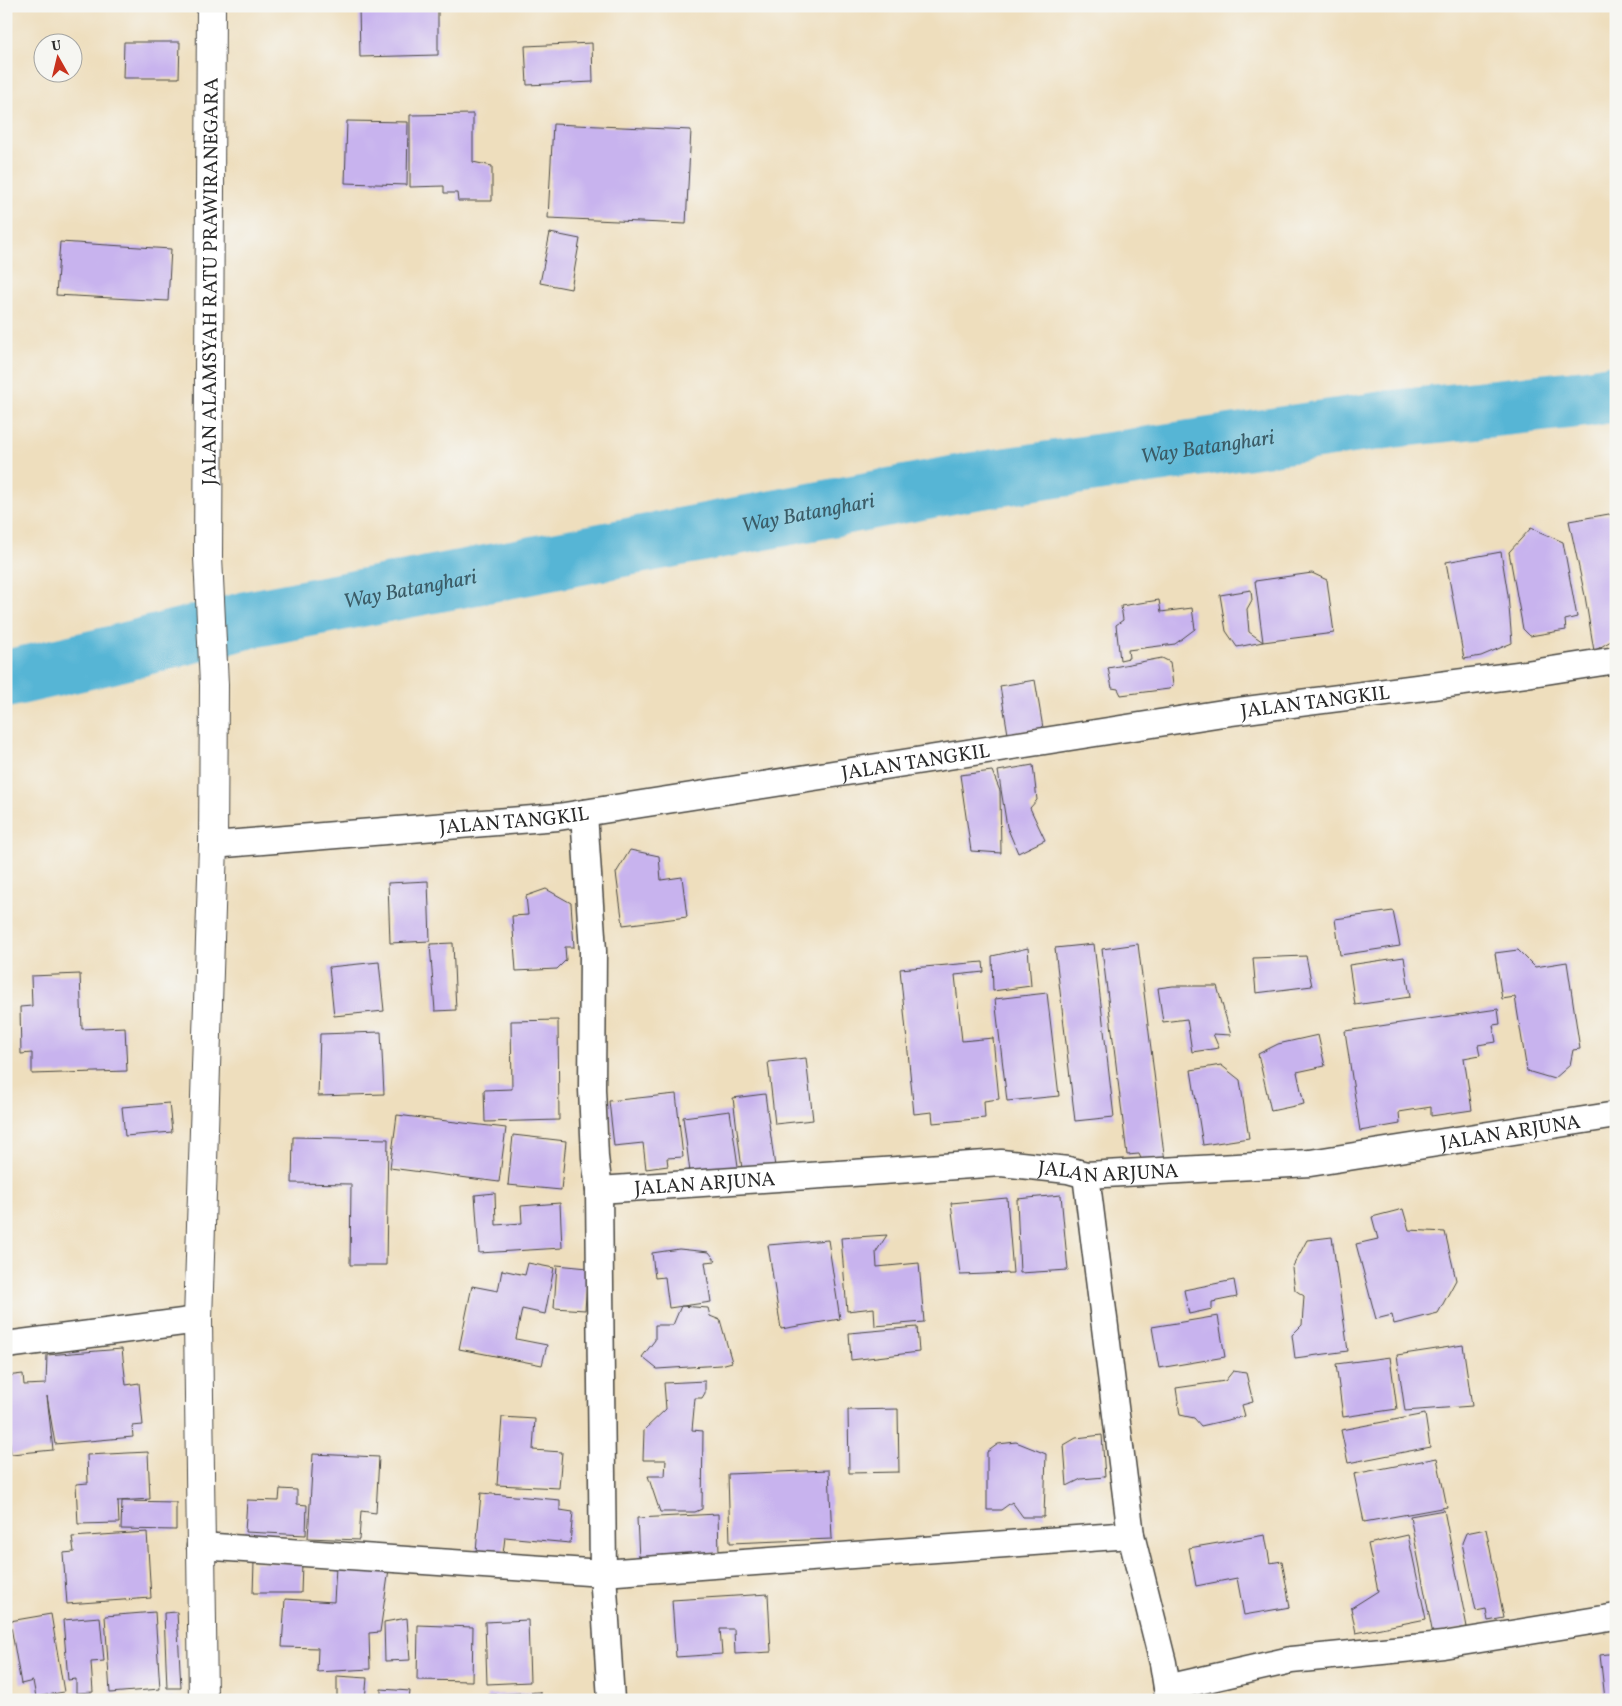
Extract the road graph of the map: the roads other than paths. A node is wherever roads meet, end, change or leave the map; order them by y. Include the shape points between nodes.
1 (211, 6) edge
2 (1616, 660) edge
3 (584, 813) junction
4 (213, 845) junction
5 (1616, 1115) edge
6 (1086, 1175) junction
7 (598, 1190) junction
8 (198, 1320) junction
9 (6, 1344) edge
10 (1131, 1535) junction
11 (200, 1546) junction
12 (603, 1574) junction
13 (1616, 1617) edge
14 (1168, 1694) edge
15 (203, 1700) edge
16 (611, 1700) edge

1 - 4 main road, JALAN ALAMSYAH RATU PRAWIRANEGARA via 208,556 214,686
2 - 3 street, JALAN TANGKIL via 1223,713
3 - 4 street, JALAN TANGKIL
3 - 7 street via 593,951 592,1089
4 - 8 main road, JALAN ALAMSYAH RATU PRAWIRANEGARA
5 - 6 street, JALAN ARJUNA via 1310,1163
6 - 7 street, JALAN ARJUNA via 1001,1163
6 - 10 street
7 - 12 street
8 - 9 street
8 - 11 main road, JALAN ALAMSYAH RATU PRAWIRANEGARA
10 - 12 street
10 - 14 street
11 - 12 street
11 - 15 main road, JALAN ALAMSYAH RATU PRAWIRANEGARA
12 - 16 street
13 - 14 street via 1444,1645 1291,1660

